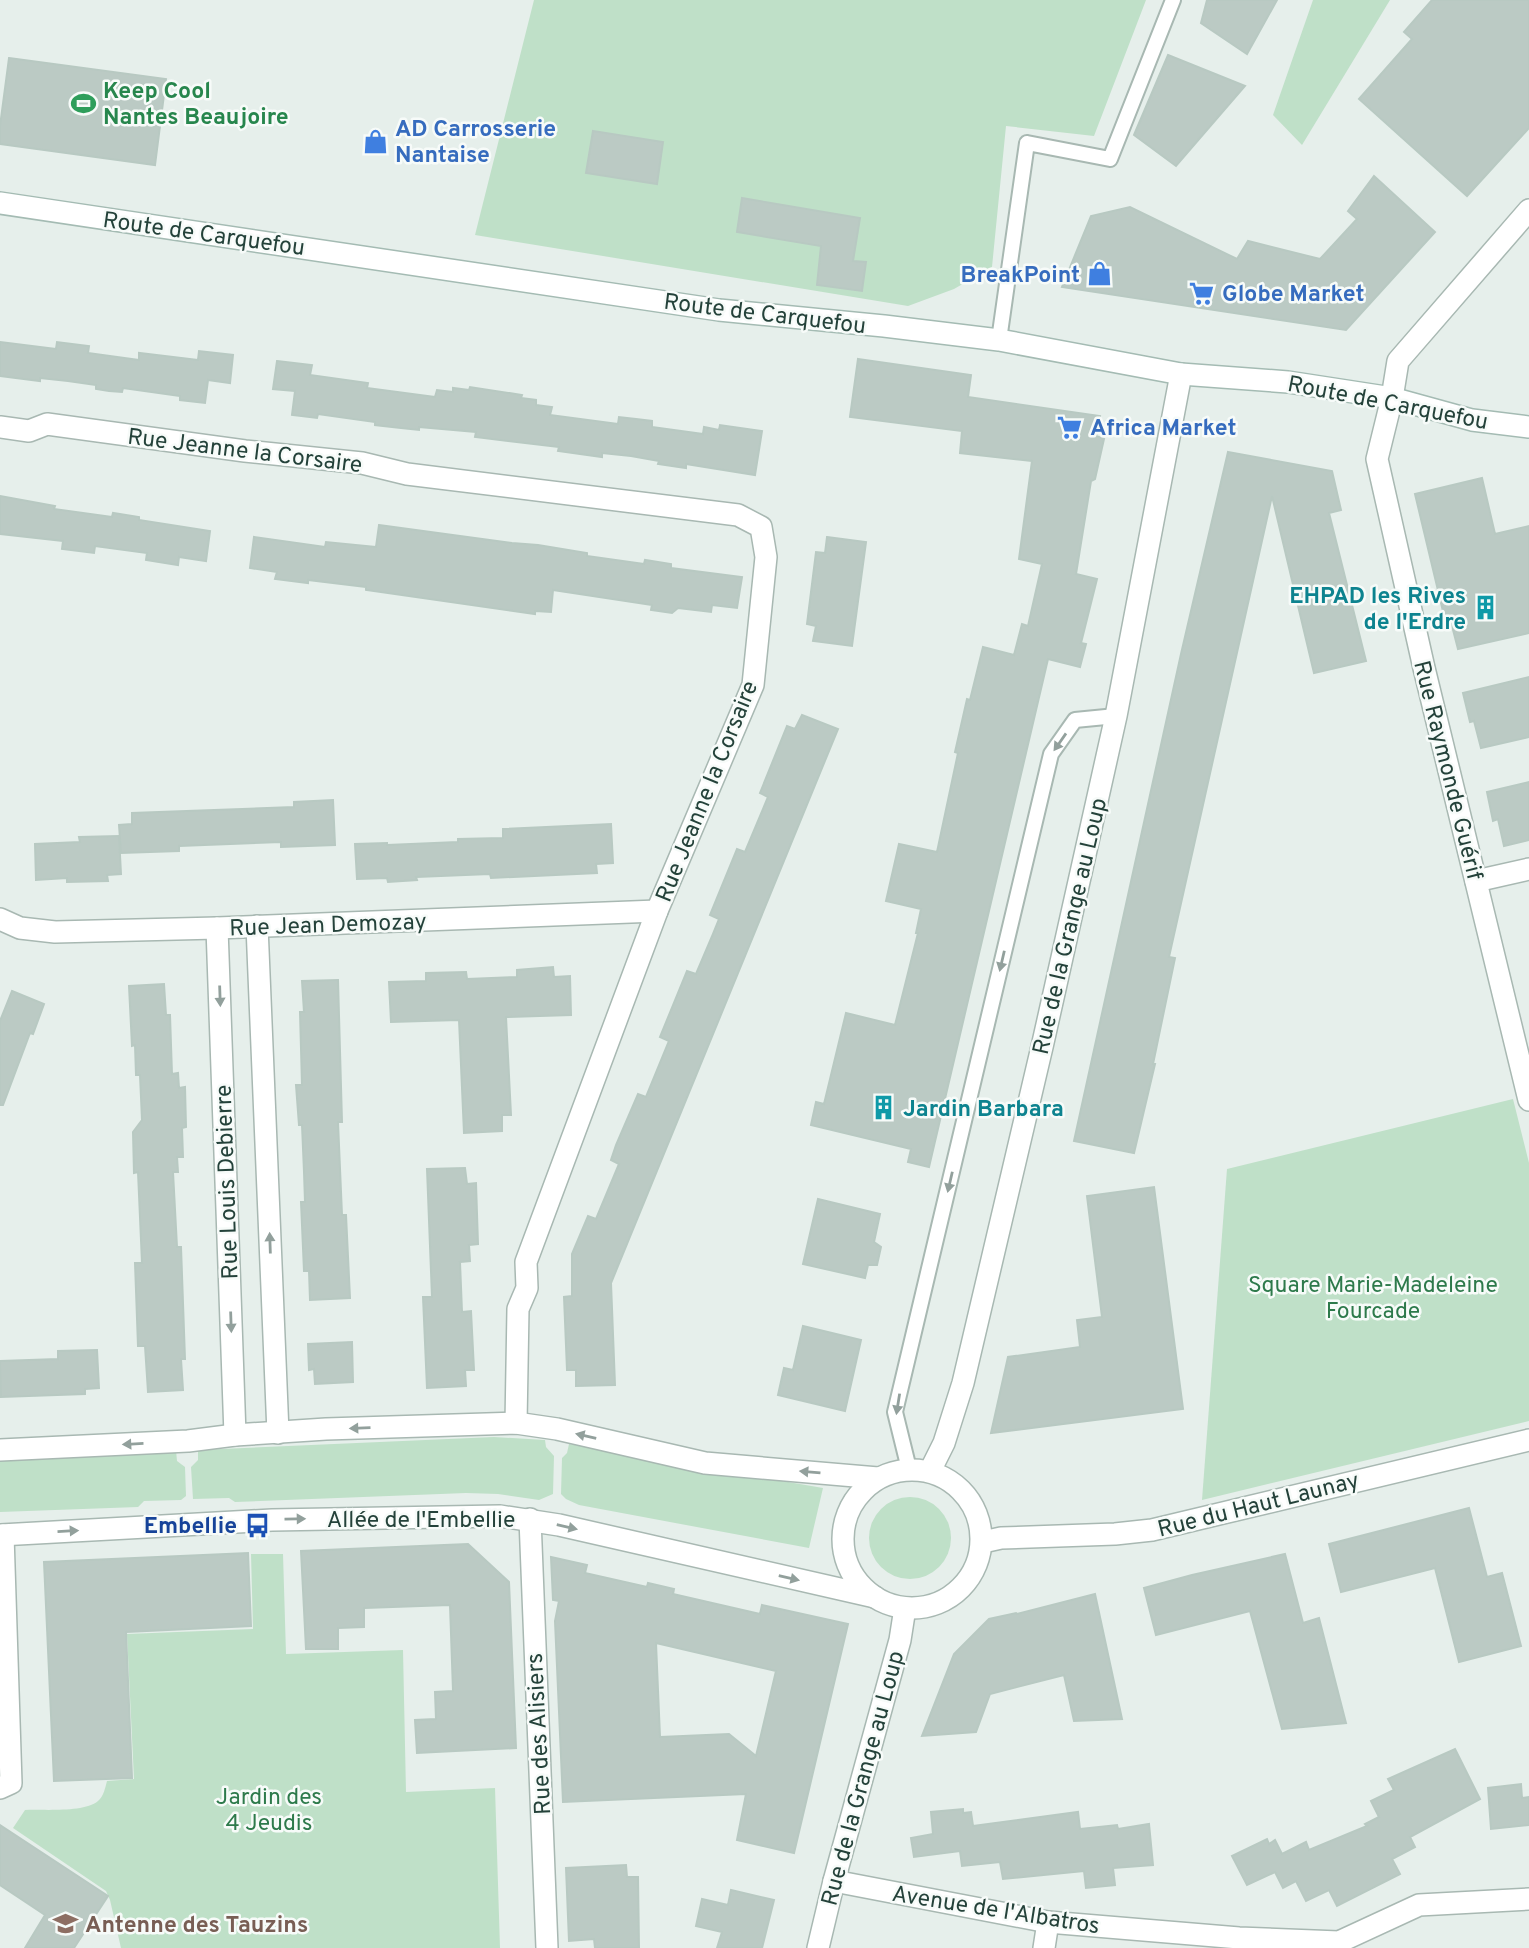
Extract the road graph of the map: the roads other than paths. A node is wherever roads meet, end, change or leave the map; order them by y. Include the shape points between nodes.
1 (1173, 0) edge
2 (0, 203) edge
3 (1529, 210) edge
4 (999, 340) junction
5 (1181, 374) junction
6 (1392, 398) junction
7 (0, 427) edge
8 (1529, 427) edge
9 (1116, 716) junction
10 (1529, 869) edge
11 (1476, 881) junction
12 (657, 911) junction
13 (0, 919) edge
14 (257, 926) junction
15 (217, 928) junction
16 (1529, 1100) edge
17 (516, 1423) junction
18 (278, 1433) junction
19 (235, 1436) junction
20 (1529, 1440) edge
21 (0, 1450) edge
22 (920, 1470) junction
23 (878, 1478) junction
24 (530, 1519) junction
25 (1, 1535) edge
26 (983, 1542) junction
27 (875, 1597) junction
28 (905, 1608) junction
29 (0, 1788) edge
30 (834, 1881) junction
31 (1529, 1899) edge
32 (1048, 1923) junction
33 (547, 1948) edge
34 (817, 1948) edge
35 (1044, 1948) edge

1 - 4 lane via 1110,159 1027,143
2 - 4 street, Route de Carquefou via 719,310
3 - 6 street, Rue Raymonde Guérif via 1398,361
4 - 5 street, Route de Carquefou
5 - 6 street, Route de Carquefou via 1288,382
5 - 9 street, Rue de la Grange au Loup
6 - 8 street, Route de Carquefou via 1472,420
6 - 11 street, Rue Raymonde Guérif via 1377,459
7 - 12 street, Rue Jeanne la Corsaire via 29,431 47,424 362,463 407,474 738,515 761,527 766,556 753,685
9 - 22 street, Rue de la Grange au Loup via 963,1383 944,1443
9 -> 22 lane via 1075,720 1051,754 895,1412
10 - 11 street
11 - 16 street, Rue Raymonde Guérif
12 - 14 street, Rue Jean Demozay
12 - 17 street, Rue Jeanne la Corsaire via 526,1262 527,1288 518,1308
13 - 15 street, Rue Jean Demozay via 20,928 55,932
14 - 15 street, Rue Jean Demozay
18 -> 14 street, Rue Louis Debierre
15 -> 19 street, Rue Louis Debierre
17 -> 18 street
23 -> 17 street via 705,1462
18 - 19 street
19 -> 21 street
20 - 26 street, Rue du Haut Launay via 1152,1530
22 - 23 street
22 - 26 street via 963,1491 978,1515
23 - 27 street via 860,1493 842,1536 846,1560 857,1581
25 -> 24 street, Allée de l'Embellie via 272,1520
24 -> 27 street, Allée de l'Embellie
24 - 33 street, Rue des Alisiers
25 - 29 street via 11,1783
26 - 28 street via 975,1570 957,1592 933,1605
27 - 28 street
28 - 30 street, Rue de la Grange au Loup
30 - 32 street, Avenue de l'Albatros
30 - 34 street, Rue de la Grange au Loup
31 - 32 street, Avenue de l'Albatros via 1419,1905 1339,1942
32 - 35 street

